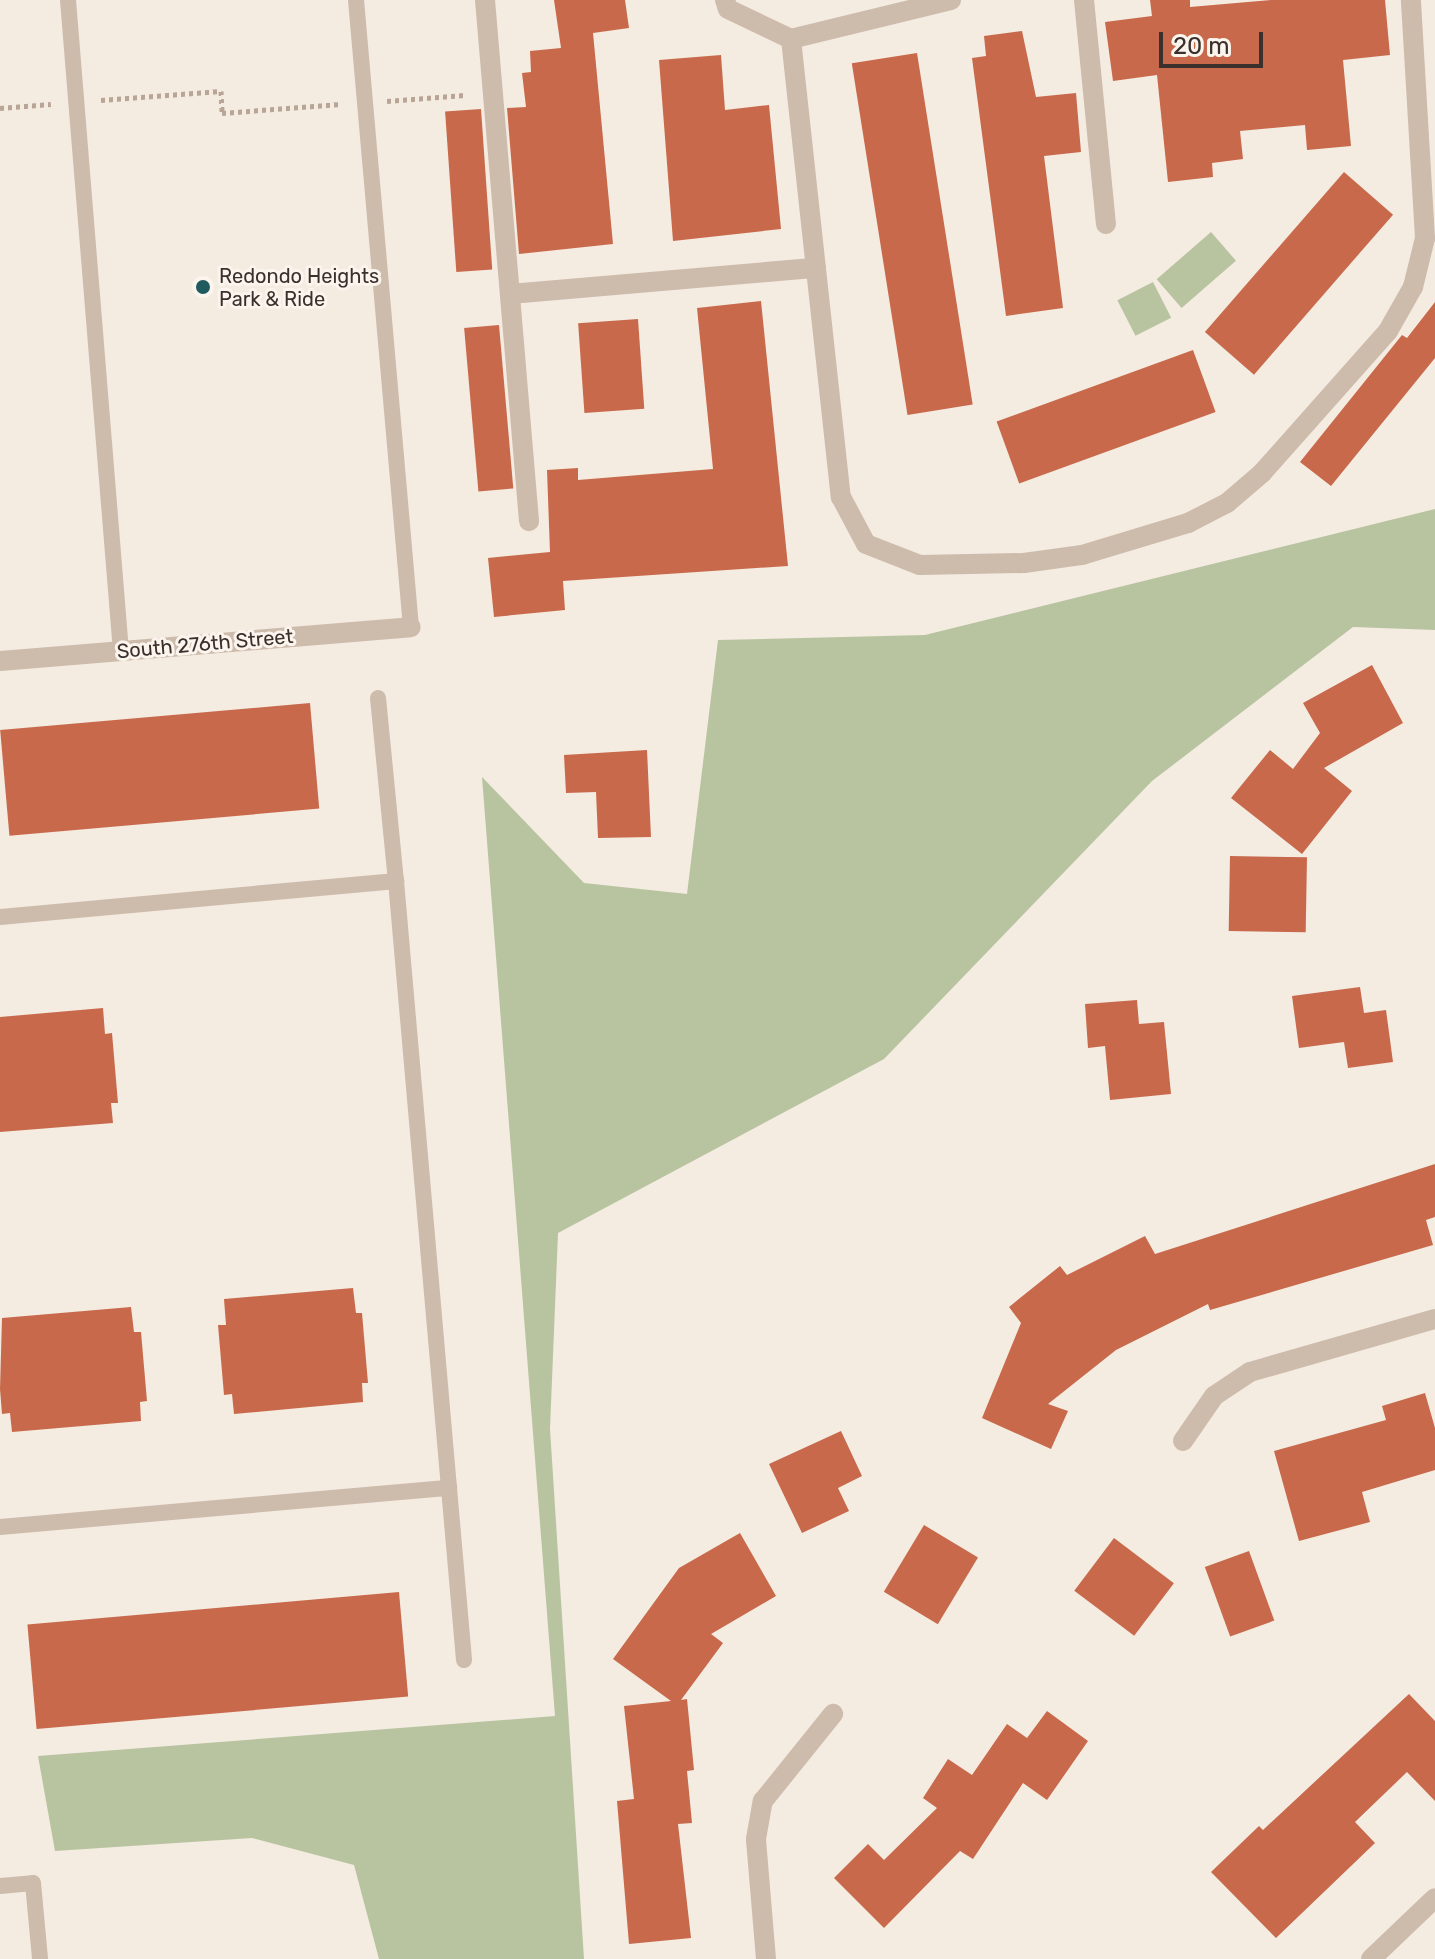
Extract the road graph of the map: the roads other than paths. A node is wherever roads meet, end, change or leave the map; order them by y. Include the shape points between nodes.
1 (68, 0) edge
2 (356, 0) edge
3 (485, 0) edge
4 (725, 0) edge
5 (951, 0) edge
6 (1084, 0) edge
7 (1411, 0) edge
8 (912, 5) edge
9 (791, 39) junction
10 (1428, 129) edge
11 (1106, 224) dead end
12 (1430, 242) edge
13 (816, 268) junction
14 (510, 294) junction
15 (529, 521) dead end
16 (411, 627) joint
17 (121, 651) junction
18 (0, 661) edge
19 (378, 698) dead end
20 (396, 881) junction
21 (0, 917) edge
22 (1435, 1319) edge
23 (1183, 1441) dead end
24 (449, 1488) junction
25 (0, 1527) edge
26 (464, 1660) dead end
27 (833, 1714) dead end
28 (0, 1886) edge
29 (1435, 1898) edge
30 (40, 1959) edge
31 (766, 1959) edge
32 (1371, 1959) edge

1 - 17 lane
2 - 16 lane
3 - 14 street
4 - 9 street via 728,9
5 - 8 street
6 - 11 street
7 - 10 street
8 - 9 street
9 - 13 street
10 - 12 street
12 - 13 street via 1388,331 1262,473 1227,503 1133,543 1008,564 920,565 866,544 852,524 841,497
13 - 14 street
14 - 15 street
16 - 17 street, South 276th Street
17 - 18 street, South 276th Street
19 - 20 lane
20 - 21 lane
20 - 24 lane
22 - 23 street via 1250,1372 1214,1396
24 - 25 lane
24 - 26 lane
27 - 31 street via 763,1801 756,1839
28 - 30 lane via 33,1883
29 - 32 street

